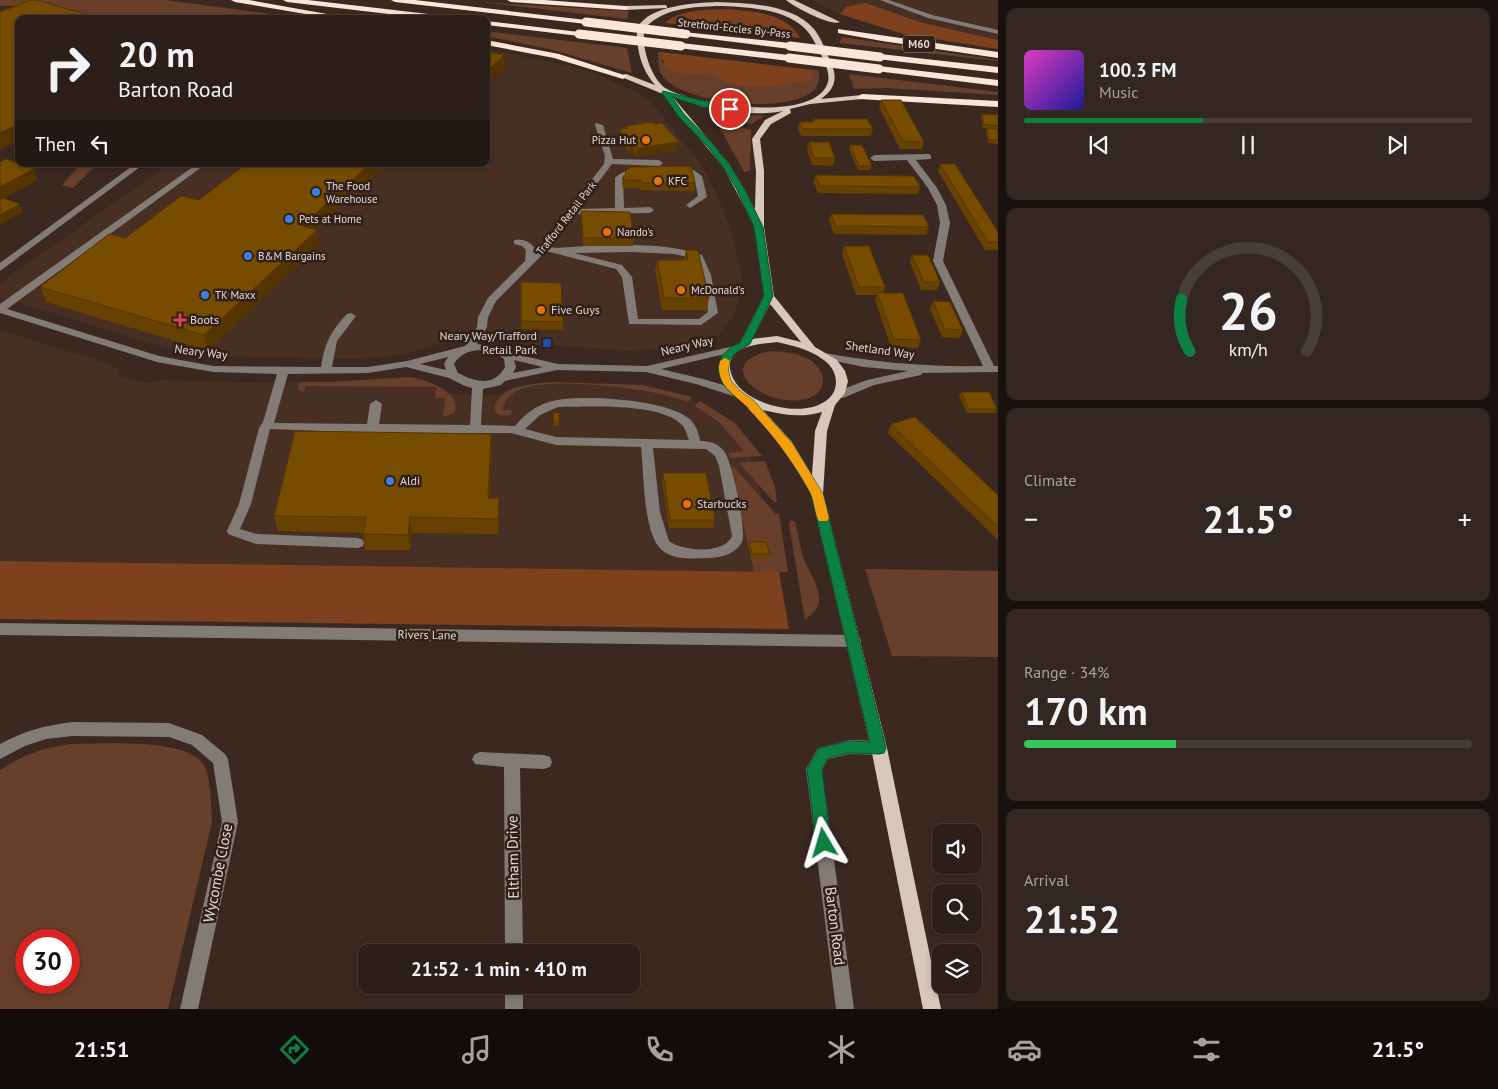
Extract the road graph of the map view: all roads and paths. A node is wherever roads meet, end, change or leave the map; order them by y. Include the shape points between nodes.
1 (235, 0) edge
2 (287, 0) edge
3 (395, 0) edge
4 (512, 0) edge
5 (590, 0) edge
6 (656, 0) edge
7 (691, 0) edge
8 (764, 0) edge
9 (788, 0) edge
10 (883, 0) edge
11 (625, 5) edge
12 (682, 5) junction
13 (674, 7) junction
14 (780, 12) junction
15 (327, 15) edge
16 (419, 15) edge
17 (797, 19) junction
18 (490, 23) edge
19 (816, 24) dead end
20 (837, 28) joint
21 (998, 32) edge
22 (490, 43) edge
23 (998, 55) edge
24 (998, 70) edge
25 (623, 76) joint
26 (998, 83) edge
27 (665, 92) junction
28 (862, 97) joint
29 (809, 102) junction
30 (998, 104) edge
31 (800, 105) junction
32 (599, 125) dead end
33 (869, 149) dead end
34 (928, 157) dead end
35 (874, 158) junction
36 (910, 158) junction
37 (610, 161) junction
38 (659, 163) dead end
39 (878, 166) dead end
40 (136, 167) edge
41 (198, 167) edge
42 (690, 205) dead end
43 (620, 210) junction
44 (650, 210) dead end
45 (571, 213) junction
46 (759, 227) junction
47 (517, 242) dead end
48 (544, 248) junction
49 (557, 251) junction
50 (530, 263) junction
51 (0, 268) edge
52 (769, 296) junction
53 (0, 310) edge
54 (351, 316) dead end
55 (482, 327) junction
56 (745, 344) junction
57 (811, 347) junction
58 (465, 349) junction
59 (734, 349) junction
60 (503, 353) junction
61 (825, 356) junction
62 (407, 364) junction
63 (558, 367) junction
64 (646, 369) junction
65 (994, 369) edge
66 (932, 370) junction
67 (284, 371) junction
68 (326, 371) junction
69 (452, 375) junction
70 (504, 378) junction
71 (478, 385) junction
72 (736, 393) junction
73 (834, 399) junction
74 (749, 402) junction
75 (376, 404) dead end
76 (267, 425) junction
77 (372, 428) junction
78 (475, 429) junction
79 (518, 430) junction
80 (646, 442) junction
81 (695, 443) junction
82 (817, 494) junction
83 (358, 543) dead end
84 (0, 629) edge
85 (854, 641) junction
86 (879, 748) junction
87 (0, 752) edge
88 (480, 760) dead end
89 (512, 760) junction
90 (544, 762) dead end
91 (514, 944) edge
92 (514, 994) edge
93 (189, 1009) edge
94 (514, 1009) edge
95 (845, 1009) edge
96 (932, 1009) edge

1 - 15 highway
2 - 16 highway
3 - 24 highway, Stretford-Eccles By-Pass / M60, bridge
4 - 11 highway
5 - 11 highway
6 - 11 main road
7 - 12 main road
8 - 14 main road
9 - 20 main road
10 - 21 street via 930,17
11 - 13 main road
12 - 13 main road
12 - 14 main road via 727,3
13 - 27 main road via 652,17 640,34 646,66
14 - 17 main road
17 - 19 main road
17 - 29 main road via 815,35 832,77 826,92
18 - 26 highway, Stretford-Eccles By-Pass, bridge
20 - 23 highway, M60 via 882,39
22 - 25 highway via 556,56
25 - 27 main road
27 - 31 main road via 696,103 730,109 764,110
27 - 46 main road via 727,167
28 - 29 main road
28 - 30 highway
29 - 31 main road
31 - 46 main road via 768,122 758,133
32 - 37 street
33 - 35 street
34 - 36 street
35 - 36 street
35 - 39 street
36 - 65 street via 930,183 945,222 937,251 938,261
37 - 38 street
37 - 45 street, Trafford Retail Park
40 - 51 street
41 - 53 street
42 - 43 street via 703,197 696,173 637,172 619,178
43 - 44 street
43 - 45 street
45 - 48 street, Trafford Retail Park
46 - 52 main road
47 - 50 street via 531,250
48 - 49 street
48 - 50 street, Trafford Retail Park
49 - 49 street via 611,249 691,254 701,258 714,309 701,322 633,322 627,277 619,267
50 - 55 street, Trafford Retail Park via 492,300 483,317
52 - 56 main road
52 - 57 main road
53 - 67 street, Neary Way via 172,363 213,369
54 - 68 street via 334,334
55 - 58 street, Trafford Retail Park
55 - 60 street
56 - 57 main road via 777,339
56 - 59 main road
57 - 61 main road
58 - 60 street via 484,347
58 - 62 street, Neary Way
58 - 69 street via 455,354 449,364
59 - 64 street, Neary Way
59 - 72 main road via 726,358 723,370
60 - 63 street, Neary Way
60 - 70 street via 512,367
61 - 66 street, Shetland Way via 864,364
61 - 73 main road via 841,375 842,385
62 - 68 street, Neary Way via 368,370
62 - 69 street, Neary Way
63 - 64 street, Neary Way
63 - 70 street, Neary Way
64 - 72 street, Neary Way
65 - 66 street, Shetland Way
66 - 73 street, Shetland Way via 871,382
67 - 68 street, Neary Way
67 - 76 street
69 - 71 street via 467,384
70 - 71 street
71 - 78 street
72 - 74 main road
73 - 74 main road via 817,410 801,412 783,412
73 - 82 main road via 821,431
74 - 82 main road via 788,446
75 - 77 street
76 - 77 street
76 - 83 street via 233,531 256,539
77 - 78 street
78 - 79 street
79 - 80 street via 556,441
79 - 81 street via 530,416 558,403 629,404 678,416 691,428
80 - 81 street
80 - 81 street via 655,522 662,543 678,552 721,552 733,546 738,536 725,466 715,449 708,444
82 - 85 main road
84 - 85 street, Rivers Lane
85 - 86 main road
86 - 95 street, Barton Road via 850,747 824,753 814,769
86 - 96 main road
87 - 93 street, Wycombe Close via 46,732 72,729 169,730 197,740 220,759 230,822
88 - 89 street
89 - 90 street
89 - 91 street, Eltham Drive
92 - 94 street

